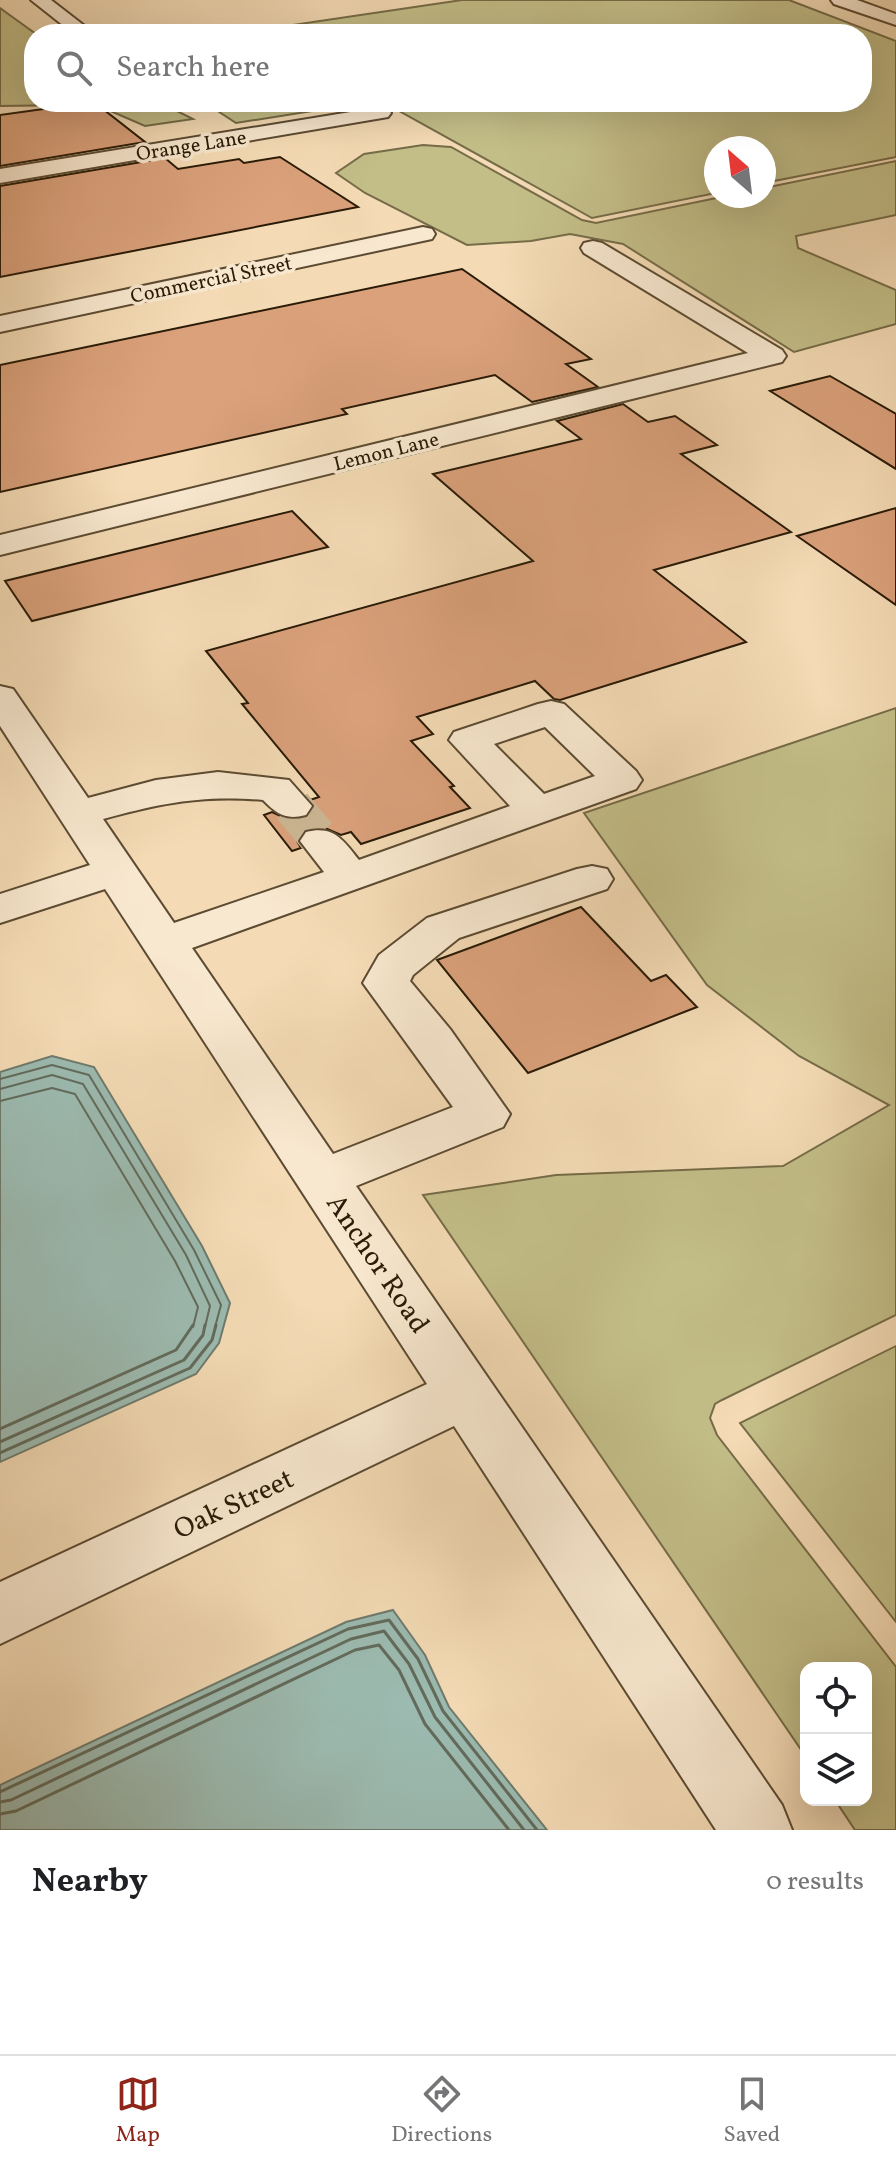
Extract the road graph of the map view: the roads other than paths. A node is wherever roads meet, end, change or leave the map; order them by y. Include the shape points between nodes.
1 (40, 0) edge
2 (840, 0) edge
3 (896, 20) edge
4 (72, 24) edge
5 (381, 113) dead end
6 (0, 176) edge
7 (423, 234) dead end
8 (593, 248) dead end
9 (0, 324) edge
10 (0, 545) edge
11 (0, 697) edge
12 (292, 806) tunnel mouth
13 (538, 812) dead end
14 (77, 814) junction
15 (321, 841) tunnel mouth
16 (115, 871) junction
17 (351, 878) junction
18 (592, 879) dead end
19 (0, 909) edge
20 (163, 942) junction
21 (322, 1179) junction
22 (466, 1393) junction
23 (0, 1614) edge
24 (757, 1830) edge

1 - 4 street
2 - 3 street
5 - 6 street, Orange Lane
7 - 9 street, Commercial Street
8 - 10 street, Lemon Lane via 772,356
11 - 14 street, Anchor Road
12 - 14 street via 275,789 218,784 156,792
13 - 17 street
14 - 16 street, Anchor Road
15 - 17 street
16 - 19 street
16 - 20 street, Anchor Road
17 - 20 street
18 - 21 street via 443,928 395,966 386,983 485,1114
20 - 21 street, Anchor Road
21 - 22 street, Anchor Road
22 - 23 street, Oak Street
22 - 24 street, Anchor Road

